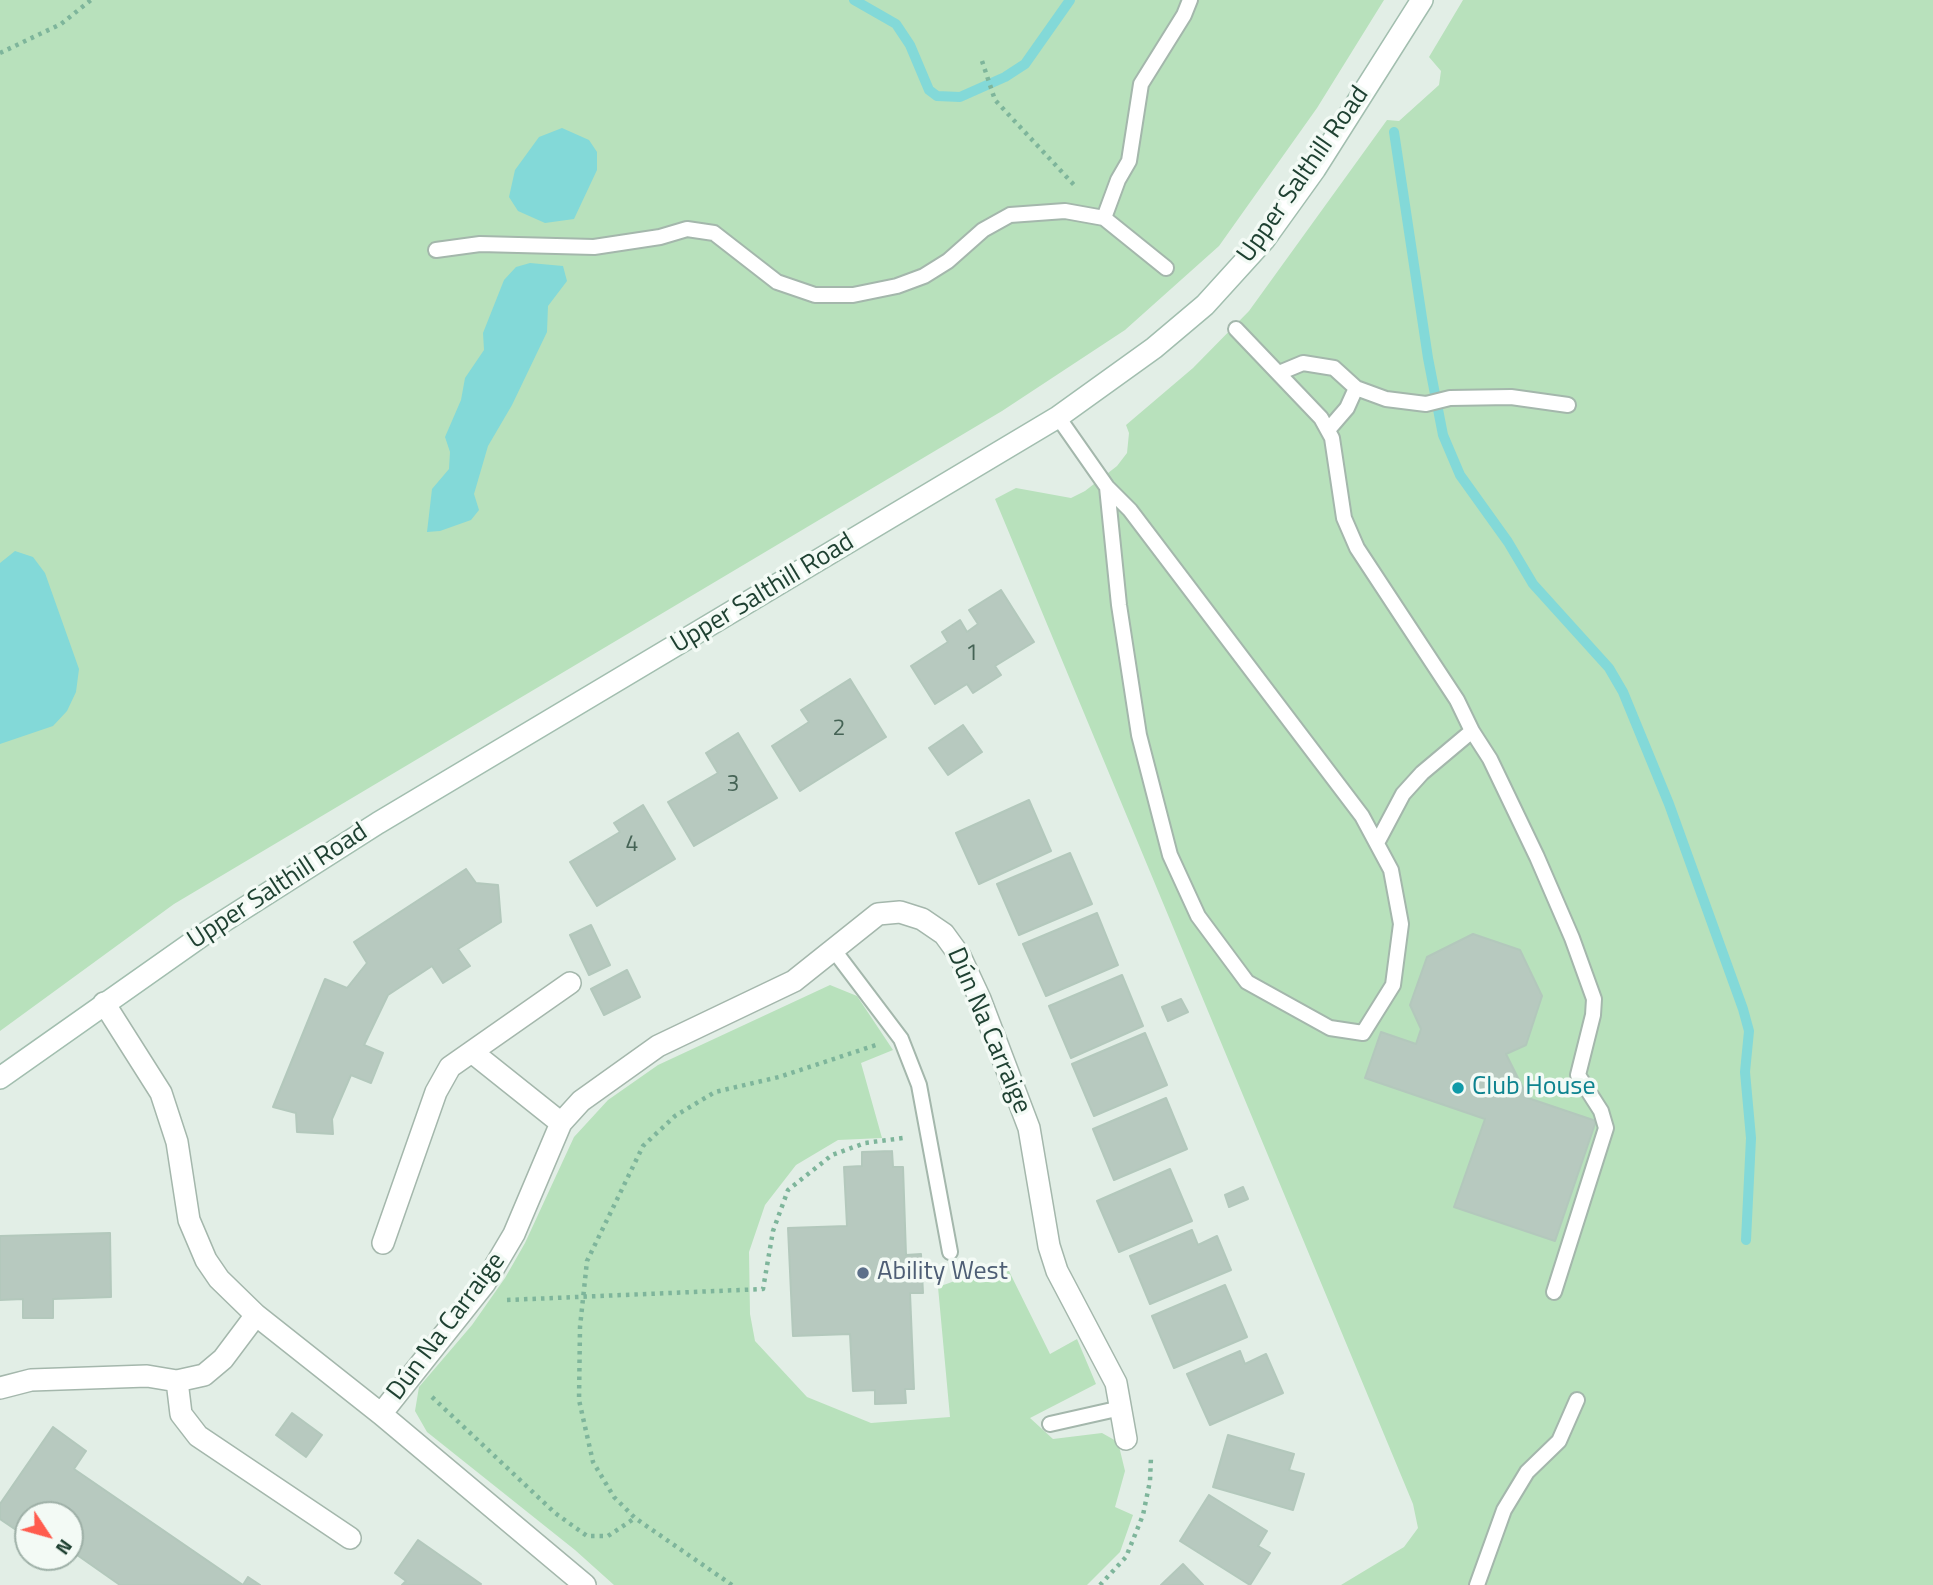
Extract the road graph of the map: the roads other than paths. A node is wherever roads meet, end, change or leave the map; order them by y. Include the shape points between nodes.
1 (1190, 0) edge
2 (1422, 0) edge
3 (1104, 218) junction
4 (436, 250) dead end
5 (1166, 268) dead end
6 (1236, 329) dead end
7 (1279, 373) junction
8 (1356, 388) junction
9 (1568, 405) dead end
10 (1058, 417) junction
11 (1328, 430) junction
12 (1107, 487) junction
13 (1472, 731) junction
14 (1377, 843) junction
15 (833, 949) junction
16 (570, 983) dead end
17 (104, 1003) junction
18 (472, 1052) junction
19 (0, 1079) edge
20 (561, 1123) junction
21 (383, 1243) dead end
22 (950, 1252) dead end
23 (1554, 1292) dead end
24 (256, 1315) junction
25 (177, 1381) junction
26 (0, 1388) edge
27 (1577, 1400) dead end
28 (1121, 1408) junction
29 (381, 1414) junction
30 (1050, 1424) dead end
31 (1126, 1439) road end
32 (351, 1538) dead end
33 (577, 1582) edge
34 (1477, 1585) edge

1 - 3 lane via 1141,84 1129,161
2 - 10 street, Upper Salthill Road via 1265,240 1205,305
3 - 4 lane via 1065,211 1010,215 924,276 853,295 815,295 777,282 715,233 687,229 594,247 480,244
3 - 5 lane
6 - 7 lane
7 - 8 lane via 1304,363 1334,368
7 - 11 lane
8 - 9 lane via 1386,399 1426,404 1450,398 1511,397
8 - 11 lane via 1347,408
10 - 12 lane
10 - 17 street, Upper Salthill Road via 378,823
11 - 13 lane via 1344,518 1357,548 1457,700
12 - 14 lane via 1130,510 1362,816
12 - 14 lane via 1139,735 1170,855 1198,916 1247,982 1330,1028 1363,1032 1393,985 1401,924 1391,870
13 - 14 lane via 1403,794
13 - 23 lane via 1537,857 1594,999 1578,1075 1601,1111 1606,1128
15 - 20 street, Dún Na Carraige via 794,981 657,1046 581,1101
15 - 22 lane via 901,1039 919,1085
15 - 28 street, Dún Na Carraige via 878,914 900,912 922,919 944,934 960,956 1029,1128 1057,1271 1105,1358
16 - 18 street
17 - 19 street, Upper Salthill Road
17 - 24 street, Dún Na Carraige via 161,1093 177,1142 189,1220 206,1261
18 - 20 street
18 - 21 street via 450,1067 436,1092
20 - 29 street, Dún Na Carraige via 514,1234 475,1298
24 - 25 street via 223,1360 204,1375
24 - 29 street, Dún Na Carraige
25 - 26 street via 147,1376 44,1380
25 - 32 street via 181,1414 198,1436
27 - 34 lane via 1559,1441 1527,1472 1504,1510
28 - 30 lane
28 - 31 street, Dún Na Carraige
29 - 33 street, Dún Na Carraige

